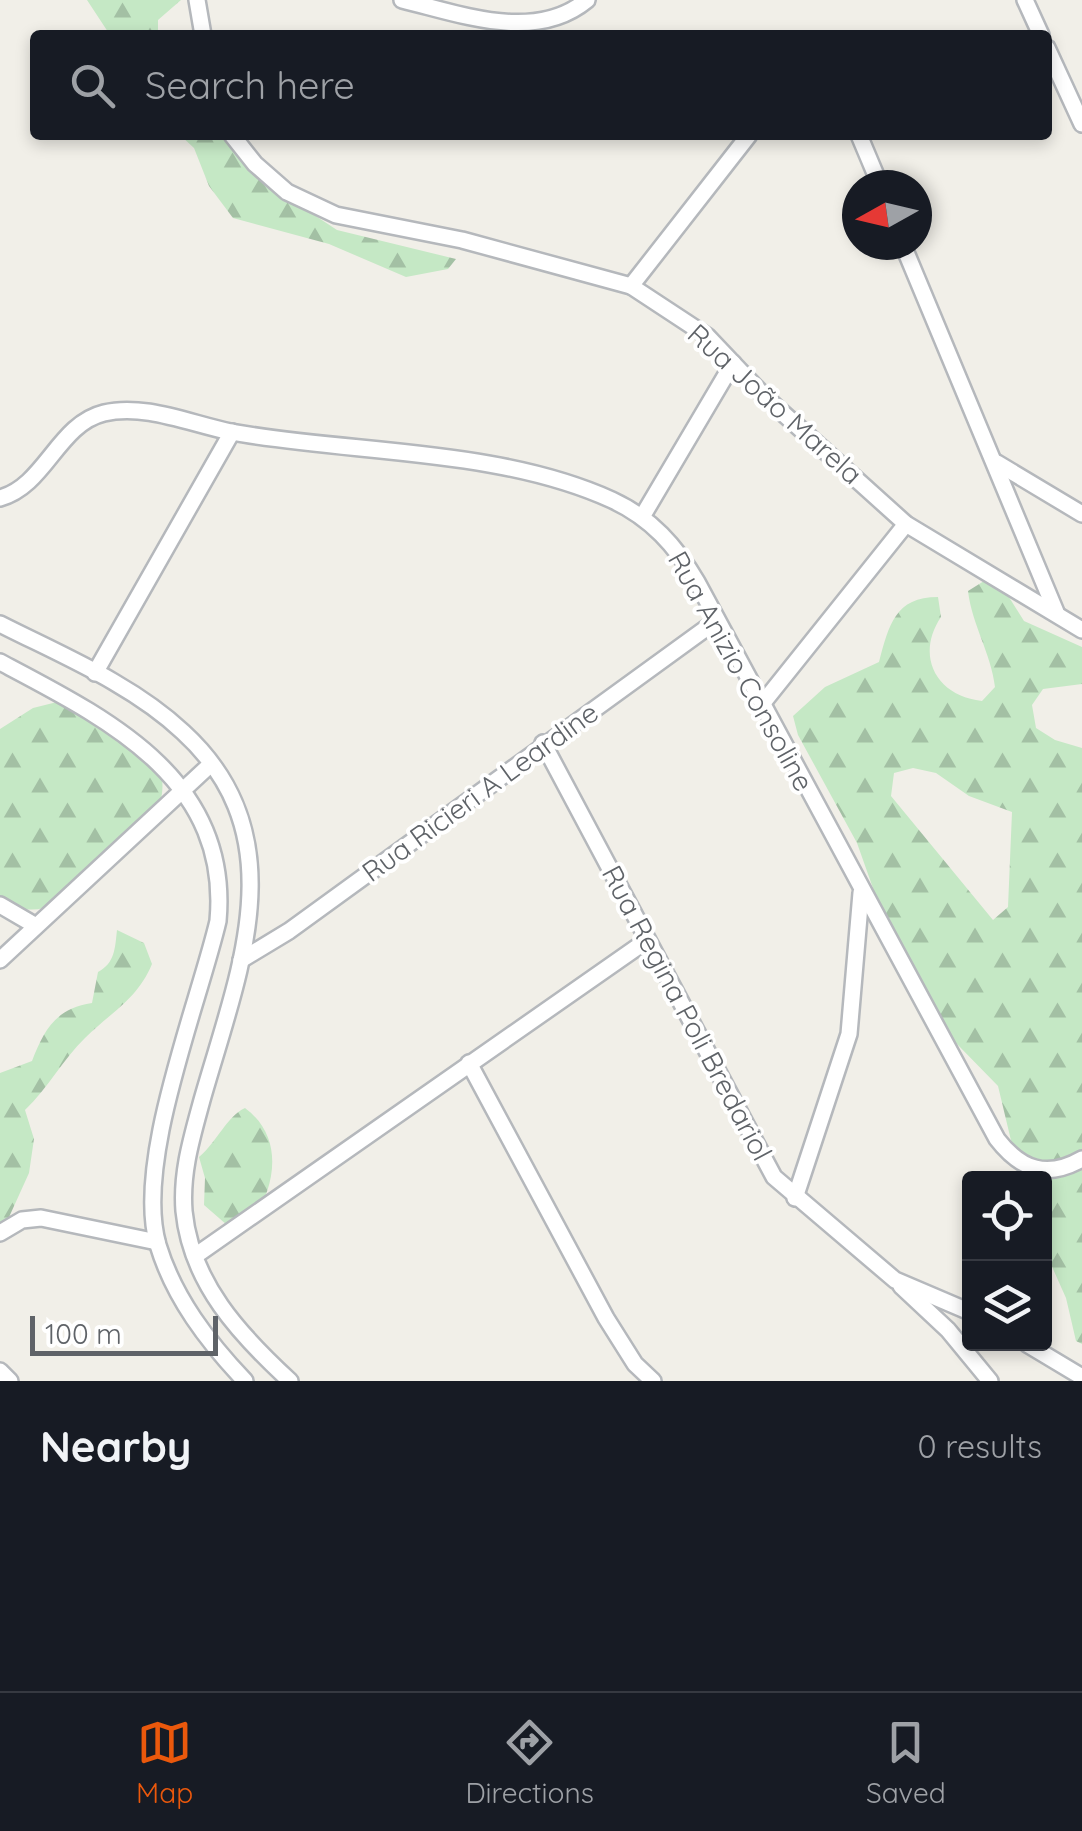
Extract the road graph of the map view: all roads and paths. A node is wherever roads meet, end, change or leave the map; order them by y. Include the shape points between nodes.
1 (197, 0) edge
2 (402, 0) edge
3 (587, 0) edge
4 (1025, 0) edge
5 (202, 30) edge
6 (1039, 30) edge
7 (1052, 59) edge
8 (1082, 124) edge
9 (236, 140) edge
10 (746, 140) edge
11 (862, 140) edge
12 (874, 170) edge
13 (910, 260) edge
14 (631, 286) junction
15 (733, 363) junction
16 (232, 432) junction
17 (997, 463) junction
18 (0, 498) edge
19 (1082, 514) edge
20 (642, 516) junction
21 (906, 524) junction
22 (1056, 612) junction
23 (716, 622) junction
24 (0, 624) edge
25 (1082, 630) edge
26 (0, 662) edge
27 (95, 673) junction
28 (762, 704) junction
29 (544, 744) junction
30 (212, 764) junction
31 (180, 788) junction
32 (861, 893) junction
33 (0, 905) edge
34 (36, 926) junction
35 (646, 941) junction
36 (0, 960) edge
37 (242, 960) junction
38 (469, 1063) junction
39 (1082, 1159) edge
40 (794, 1198) junction
41 (0, 1233) edge
42 (157, 1242) junction
43 (195, 1256) junction
44 (895, 1280) junction
45 (962, 1308) edge
46 (962, 1315) edge
47 (948, 1330) junction
48 (1039, 1351) edge
49 (0, 1370) edge
50 (1082, 1378) edge
51 (10, 1381) edge
52 (245, 1381) edge
53 (290, 1381) edge
54 (653, 1381) edge
55 (990, 1381) edge

1 - 5 street
2 - 3 street via 525,24 551,20
4 - 6 street
7 - 8 street
9 - 14 street, Rua João Marela via 287,192 336,214
10 - 14 street
11 - 12 street
13 - 17 street
14 - 15 street, Rua João Marela via 707,336
15 - 20 street
15 - 21 street, Rua João Marela
16 - 18 street, Rua Anizio Consoline via 128,411 102,414 79,424 23,487
16 - 20 street, Rua Anizio Consoline via 498,468 566,482
16 - 27 street
17 - 19 street
17 - 22 street
20 - 23 street, Rua Anizio Consoline via 682,556
21 - 22 street, Rua João Marela
21 - 28 street
22 - 25 street, Rua João Marela
23 - 28 street, Rua Anizio Consoline
23 - 29 street, Rua Ricieri A Leardine
24 - 27 street
26 - 31 street via 144,746
27 - 30 street via 183,732
28 - 32 street, Rua Anizio Consoline
29 - 35 street, Rua Regina Poli Bredariol
29 - 37 street, Rua Ricieri A Leardine
30 - 31 street
30 - 37 street via 228,790 254,882
31 - 34 street
31 - 42 street via 213,842 222,882 218,921 154,1172
32 - 39 street, Rua Anizio Consoline via 1010,1156 1047,1172
32 - 40 street via 850,1034
33 - 34 street
34 - 36 street
35 - 38 street
35 - 40 street, Rua Regina Poli Bredariol via 774,1177
37 - 43 street via 184,1168 184,1213
38 - 43 street
38 - 54 street via 606,1318
40 - 44 street, Rua Regina Poli Bredariol
41 - 42 street via 41,1218
42 - 52 street via 180,1300
43 - 53 street via 240,1334
44 - 45 street, Rua Regina Poli Bredariol
44 - 47 street
46 - 47 street
47 - 55 street
48 - 50 street
49 - 51 street

